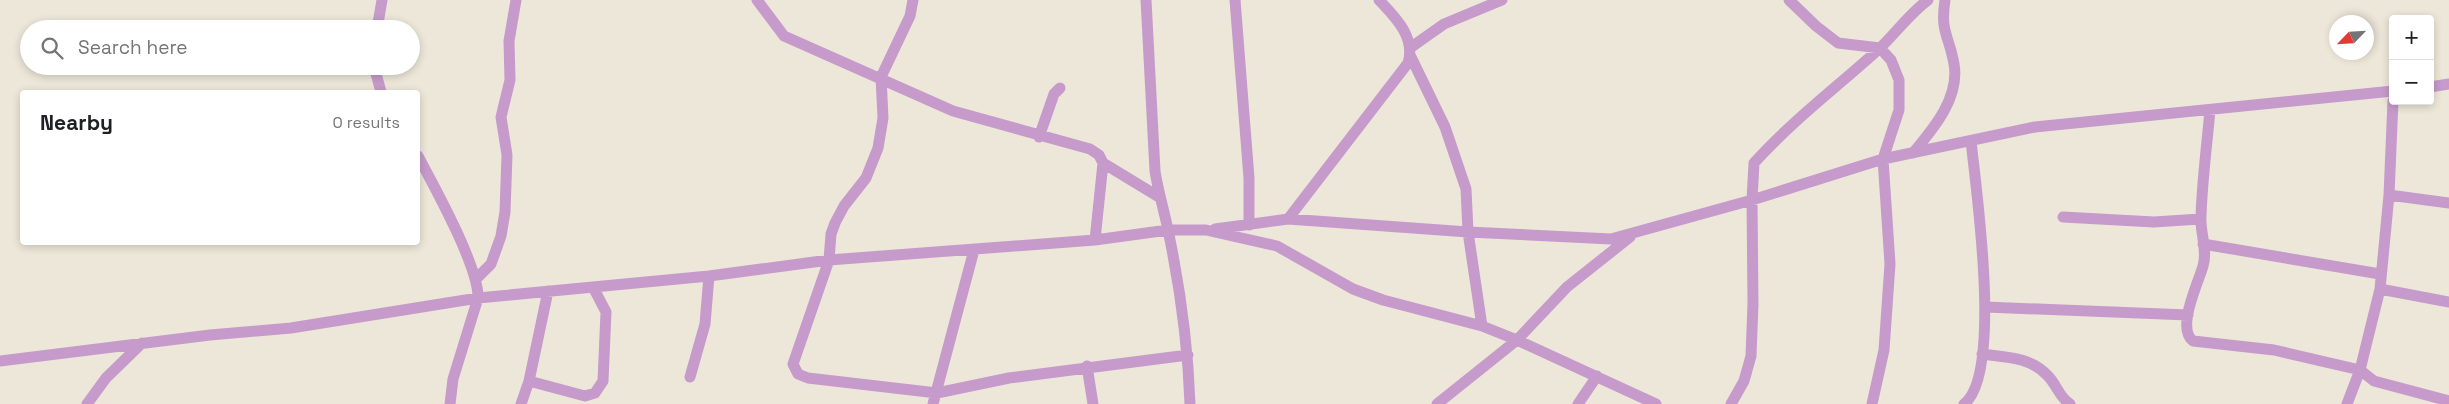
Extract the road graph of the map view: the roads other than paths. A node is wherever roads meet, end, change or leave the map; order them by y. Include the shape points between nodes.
1 (382, 0) edge
2 (516, 0) edge
3 (756, 0) edge
4 (913, 0) edge
5 (1146, 0) edge
6 (1236, 0) edge
7 (1379, 0) edge
8 (1502, 0) edge
9 (1789, 0) edge
10 (1928, 0) edge
11 (1946, 0) edge
12 (378, 20) edge
13 (1880, 48) junction
14 (1410, 52) junction
15 (376, 75) edge
16 (881, 77) junction
17 (2449, 84) edge
18 (2434, 86) edge
19 (1060, 88) dead end
20 (380, 90) edge
21 (2389, 91) edge
22 (2393, 105) edge
23 (2210, 110) junction
24 (1039, 137) junction
25 (1971, 141) junction
26 (1913, 153) junction
27 (1883, 159) junction
28 (420, 160) edge
29 (1103, 163) junction
30 (2389, 195) junction
31 (1159, 197) junction
32 (1752, 200) junction
33 (2449, 203) edge
34 (2063, 217) dead end
35 (1288, 219) junction
36 (2200, 219) junction
37 (1249, 225) junction
38 (1168, 230) junction
39 (1206, 230) junction
40 (1468, 232) junction
41 (1632, 235) junction
42 (1095, 240) junction
43 (2203, 244) junction
44 (974, 250) junction
45 (829, 260) junction
46 (2380, 274) junction
47 (709, 276) junction
48 (476, 279) junction
49 (593, 287) junction
50 (2380, 288) junction
51 (548, 291) junction
52 (478, 298) junction
53 (2449, 302) edge
54 (1985, 307) junction
55 (2188, 315) junction
56 (1482, 326) junction
57 (1517, 340) junction
58 (142, 343) junction
59 (1982, 354) junction
60 (1188, 355) junction
61 (0, 361) edge
62 (1087, 366) junction
63 (2360, 370) junction
64 (1597, 376) junction
65 (690, 377) dead end
66 (529, 381) junction
67 (937, 393) junction
68 (2449, 401) edge
69 (87, 404) edge
70 (450, 404) edge
71 (521, 404) edge
72 (933, 404) edge
73 (1093, 404) edge
74 (1190, 404) edge
75 (1438, 404) edge
76 (1578, 404) edge
77 (1656, 404) edge
78 (1731, 404) edge
79 (1872, 404) edge
80 (1964, 404) edge
81 (2070, 404) edge
82 (2347, 404) edge

1 - 12 street
2 - 48 street via 509,40 510,80 501,117 507,155 505,212 491,264
3 - 16 street via 784,36
4 - 16 street via 910,16
5 - 31 street via 1152,132
6 - 37 street via 1249,178
7 - 14 street via 1406,32
8 - 14 street via 1444,24
9 - 13 street via 1838,43
10 - 13 street via 1908,16
11 - 26 street via 1942,20 1955,67 1953,86 1941,119
13 - 27 street via 1891,60 1899,80 1899,110
13 - 32 street via 1804,112 1754,163
14 - 35 street via 1408,62
14 - 40 street via 1445,128 1466,189
15 - 20 street
16 - 24 street via 953,111
16 - 45 street via 883,118 878,148 866,178 835,223
17 - 18 street
19 - 24 street via 1054,94
21 - 23 street
22 - 30 street
23 - 25 street via 2035,127
23 - 36 street
24 - 29 street via 1090,149 1099,155
25 - 26 street
25 - 54 street
26 - 27 street
27 - 32 street
27 - 79 street via 1890,264 1884,350
28 - 48 street
29 - 31 street
29 - 42 street
30 - 33 street
30 - 46 street
31 - 38 street
32 - 41 street
32 - 78 street via 1751,356 1744,381
34 - 36 street via 2154,222
35 - 37 street
35 - 40 street
36 - 43 street
37 - 39 street
38 - 39 street
38 - 42 street
38 - 60 street
39 - 56 street via 1276,246 1353,289 1383,300
40 - 41 street via 1611,239
40 - 56 street
41 - 57 street via 1567,287
42 - 44 street
43 - 46 street
43 - 55 street via 2206,255
44 - 45 street
44 - 67 street
45 - 47 street
45 - 67 street via 793,364 798,374 808,378
46 - 50 street
47 - 49 street
47 - 65 street via 705,324
48 - 52 street
49 - 51 street
49 - 66 street via 606,312 604,381 595,393 585,396
50 - 53 street
50 - 63 street
51 - 52 street
51 - 66 street
52 - 58 street via 291,328
52 - 70 street via 453,379
54 - 55 street
54 - 59 street
55 - 63 street via 2185,330 2193,341 2274,350
56 - 57 street
57 - 64 street
57 - 75 street
58 - 61 street
58 - 69 street via 106,378
59 - 80 street via 1977,381
59 - 81 street via 2024,360 2048,376
60 - 62 street
60 - 74 street
62 - 67 street
62 - 73 street
63 - 68 street via 2374,381
63 - 82 street
64 - 76 street
64 - 77 street
66 - 71 street
67 - 72 street

